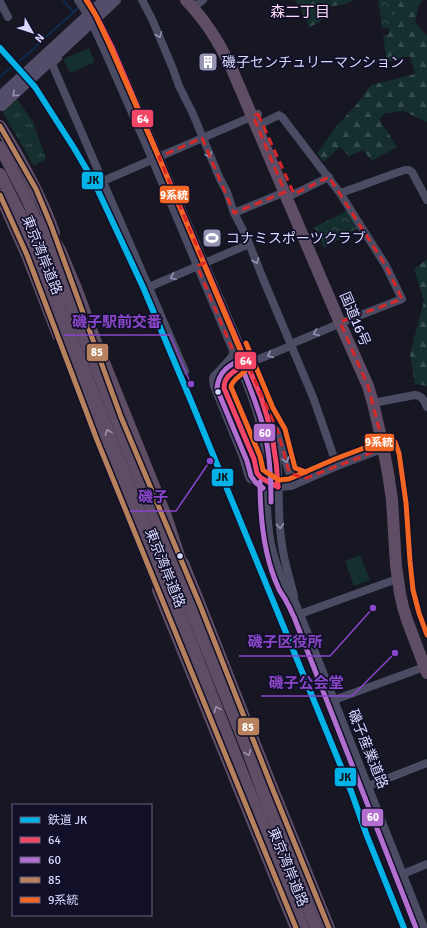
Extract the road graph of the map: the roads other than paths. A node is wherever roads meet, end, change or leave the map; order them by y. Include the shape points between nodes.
1 (78, 0) edge
2 (87, 0) edge
3 (104, 0) edge
4 (116, 0) edge
5 (122, 0) edge
6 (142, 0) edge
7 (195, 1) edge
8 (0, 2) edge
9 (92, 15) junction
10 (8, 17) dead end
11 (96, 23) junction
12 (1, 101) edge
13 (258, 118) junction
14 (0, 126) edge
15 (202, 138) junction
16 (0, 149) edge
17 (156, 158) junction
18 (0, 174) edge
19 (329, 177) junction
20 (0, 178) edge
21 (103, 181) junction
22 (0, 184) edge
23 (289, 193) junction
24 (340, 193) junction
25 (0, 195) edge
26 (427, 200) edge
27 (234, 213) junction
28 (249, 244) junction
29 (201, 265) junction
30 (149, 287) junction
31 (344, 321) junction
32 (71, 328) junction
33 (291, 344) junction
34 (234, 353) junction
35 (244, 366) junction
36 (185, 371) dead end
37 (218, 372) junction
38 (377, 403) junction
39 (427, 407) edge
40 (267, 411) junction
41 (121, 417) junction
42 (97, 440) junction
43 (387, 447) junction
44 (337, 466) junction
45 (304, 479) junction
46 (267, 482) junction
47 (278, 487) junction
48 (397, 579) junction
49 (295, 602) junction
50 (200, 605) junction
51 (300, 614) junction
52 (169, 618) junction
53 (192, 645) junction
54 (427, 654) edge
55 (426, 669) edge
56 (334, 700) junction
57 (239, 729) junction
58 (427, 763) edge
59 (368, 786) junction
60 (273, 790) junction
61 (245, 800) junction
62 (292, 838) junction
63 (264, 848) junction
64 (427, 864) edge
65 (403, 874) junction
66 (296, 928) edge
67 (303, 928) edge
68 (316, 928) edge
69 (329, 928) edge
70 (424, 928) edge

1 - 9 street, 磯子産業道路
2 - 9 street, 磯子産業道路
3 - 12 main road, bridge
4 -> 12 main road, bridge
5 - 11 street
6 -> 15 street
7 - 13 highway, 国道16号 via 210,19 237,64
8 - 10 street
9 - 11 street, 磯子産業道路
11 - 17 street, 磯子産業道路 via 112,47 124,86
11 - 21 street via 52,64
13 - 15 street
13 - 19 street via 279,115
13 - 23 highway, 国道16号
14 - 41 highway, 東京湾岸道路 via 36,189 51,225
15 - 17 street
15 -> 27 street
16 - 32 highway, 東京湾岸道路, bridge via 51,260
16 - 57 highway, bridge via 26,197 59,274
16 - 57 highway, bridge via 63,256 166,516
17 - 21 street
17 - 29 street, 磯子産業道路
53 -> 18 highway, bridge via 46,276
19 - 23 street
19 - 24 street
20 - 32 highway, bridge
21 - 30 street
22 - 53 highway, bridge via 40,278 157,582
23 - 27 street
23 - 31 highway, 国道16号
24 - 26 street via 409,170
24 - 31 street via 386,266 402,299
25 - 42 highway, 東京湾岸道路 via 27,255
27 - 28 street
28 - 29 street
28 -> 33 street
29 -> 30 street
29 - 34 street, 磯子産業道路
29 - 35 street, 磯子産業道路
30 - 36 street
31 -> 33 street
31 - 38 highway, 国道16号 via 375,384
32 - 41 highway, 東京湾岸道路
32 - 42 highway via 86,379
33 -> 35 street
33 - 44 street
34 - 35 street, 磯子産業道路
34 - 37 street
35 - 37 street via 232,366
35 - 40 street, 磯子産業道路
35 - 46 street, 磯子産業道路 via 261,424
37 - 46 street via 213,379 214,386 250,479 261,483
38 - 39 street via 419,396
38 - 43 highway, 国道16号
40 -> 45 street via 278,432 289,472
40 - 47 street, 磯子産業道路 via 274,440
41 - 50 highway, 東京湾岸道路
42 - 52 highway, 東京湾岸道路
43 - 44 street
43 - 48 highway, 国道16号
43 - 54 highway, 国道16号 via 395,471 406,592
44 - 45 street
45 - 47 street via 291,486
46 - 47 street
46 - 49 street, 磯子産業道路 via 268,528 278,567 285,586
47 -> 49 street, 磯子産業道路 via 279,527
48 - 51 street
48 - 55 highway, 国道16号 via 403,608
49 - 51 street, 磯子産業道路
50 - 52 highway
50 - 60 highway, 東京湾岸道路
51 - 56 street, 磯子産業道路
52 - 61 highway, 東京湾岸道路
67 -> 53 highway, bridge
55 - 56 street
56 - 59 street, 磯子産業道路
57 -> 68 highway, bridge
58 - 59 street
59 - 65 street, 磯子産業道路
60 - 61 highway via 265,804 258,806
60 - 62 highway, 東京湾岸道路
61 - 63 highway, 東京湾岸道路
62 - 63 highway via 275,830 265,839
62 - 69 highway, 東京湾岸道路
63 - 66 highway, 東京湾岸道路
64 - 65 street
65 - 70 street, 磯子産業道路

